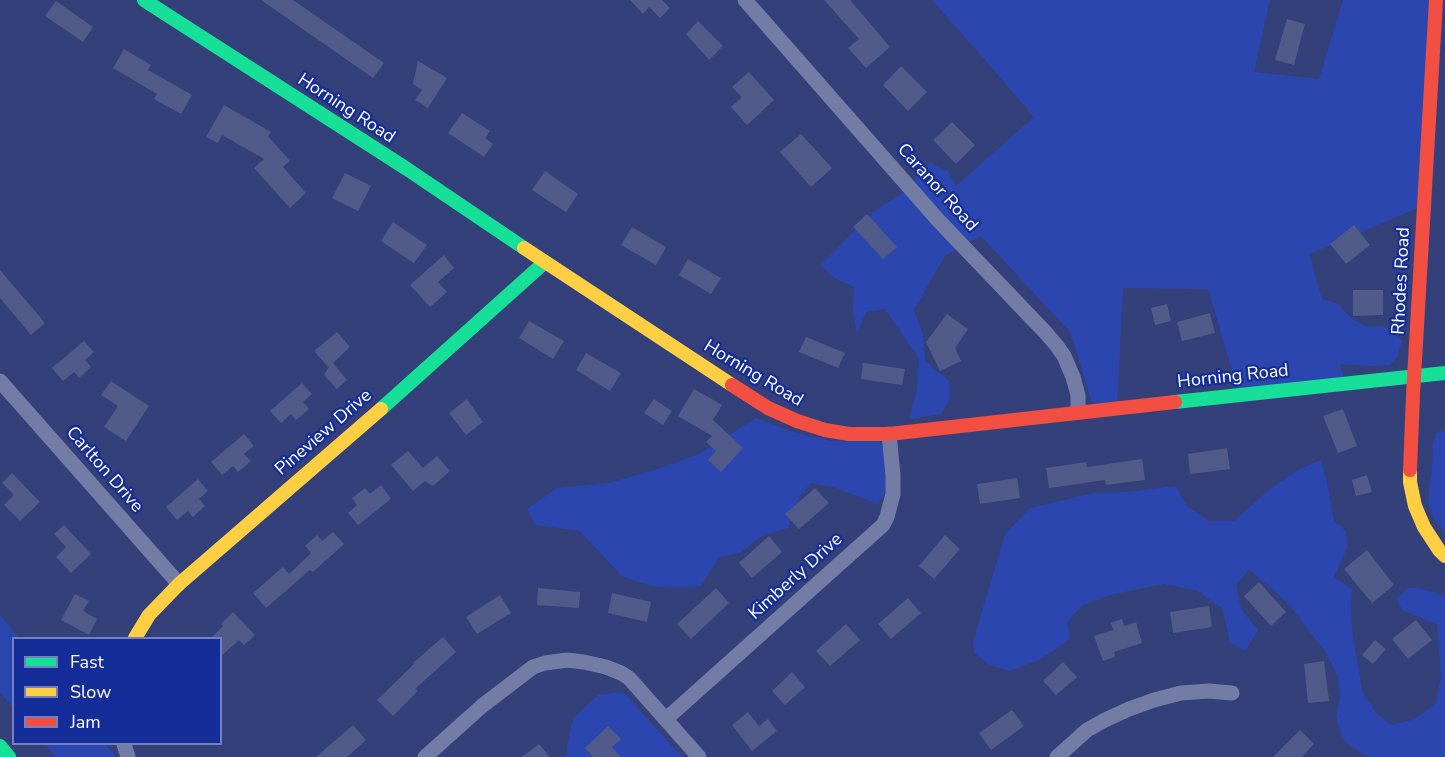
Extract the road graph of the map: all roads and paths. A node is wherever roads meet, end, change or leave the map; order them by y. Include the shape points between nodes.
1 (144, 0) edge
2 (745, 0) edge
3 (1436, 0) edge
4 (545, 262) junction
5 (1445, 373) edge
6 (1415, 376) junction
7 (0, 381) edge
8 (1078, 412) junction
9 (889, 434) junction
10 (1445, 556) edge
11 (179, 584) junction
12 (136, 637) edge
13 (1232, 693) dead end
14 (666, 719) junction
15 (0, 746) edge
16 (9, 757) edge
17 (425, 757) edge
18 (699, 757) edge
19 (1056, 757) edge

1 - 4 street, Horning Road
2 - 8 street, Caranor Road via 938,220 1057,346 1073,377
3 - 6 street, Rhodes Road
4 - 9 street, Horning Road via 768,408 825,430
4 - 11 street, Pineview Drive
5 - 6 street, Horning Road
6 - 8 street, Horning Road
6 - 10 street, Rhodes Road via 1410,482 1424,527
7 - 11 street, Carlton Drive
8 - 9 street, Horning Road
9 - 14 street, Kimberly Drive via 892,494 883,525
11 - 12 street, Pineview Drive via 149,615
13 - 19 street via 1181,693 1129,709 1087,730
14 - 17 street via 621,673 584,662 545,663 513,681
14 - 18 street
15 - 16 street

